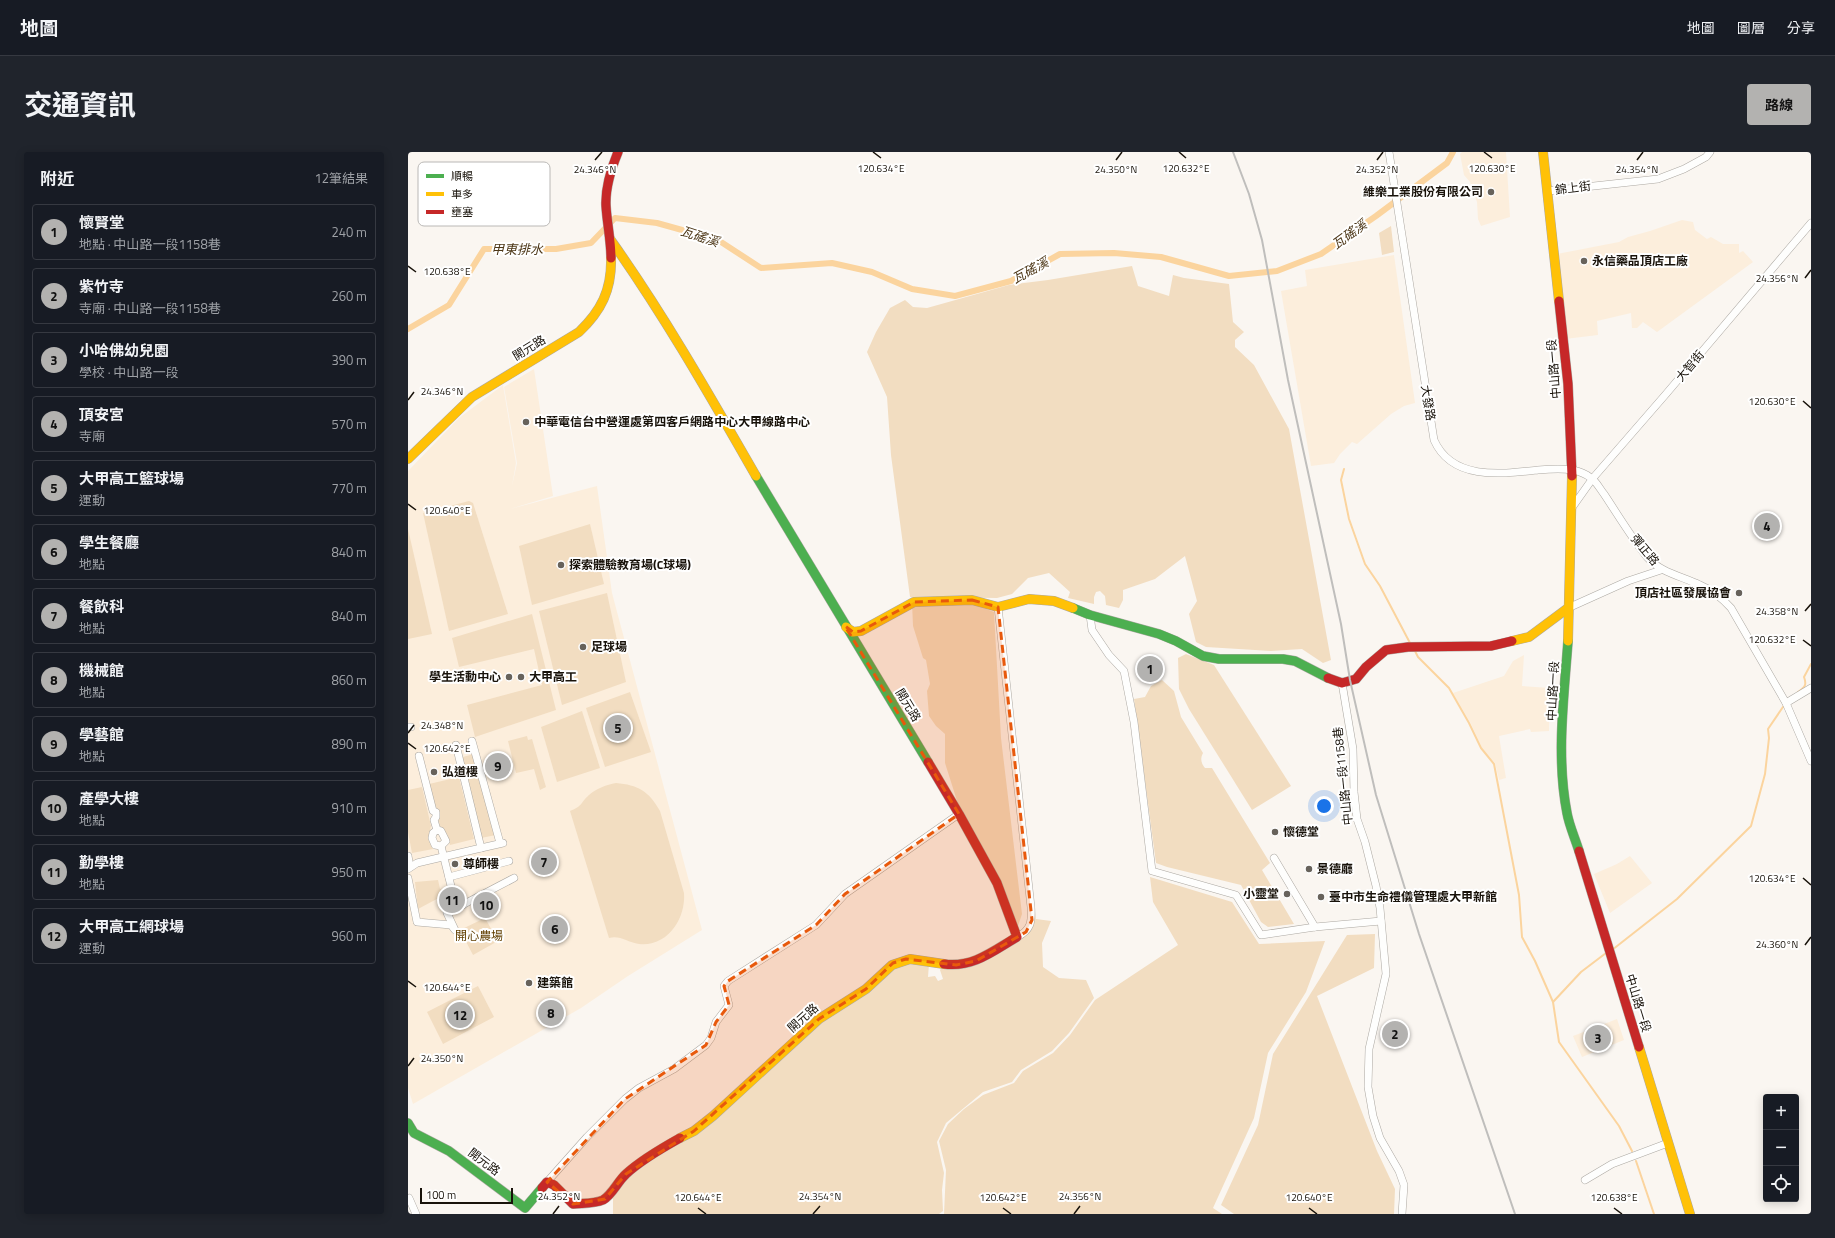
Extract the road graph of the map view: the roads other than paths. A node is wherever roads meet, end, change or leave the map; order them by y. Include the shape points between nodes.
1 (618, 152) edge
2 (1389, 152) edge
3 (1544, 152) edge
4 (1710, 152) edge
5 (1548, 191) junction
6 (1811, 223) edge
7 (610, 235) junction
8 (613, 264) junction
9 (629, 266) junction
10 (408, 459) edge
11 (1572, 470) junction
12 (1592, 478) junction
13 (1571, 509) junction
14 (1661, 570) junction
15 (998, 607) junction
16 (1568, 608) junction
17 (1090, 616) junction
18 (845, 626) junction
19 (1342, 683) junction
20 (1811, 688) edge
21 (1786, 703) junction
22 (472, 741) dead end
23 (456, 745) dead end
24 (419, 756) dead end
25 (1811, 761) edge
26 (959, 814) junction
27 (481, 848) junction
28 (408, 856) edge
29 (444, 856) junction
30 (1274, 858) dead end
31 (509, 861) dead end
32 (409, 868) edge
33 (449, 877) junction
34 (408, 878) edge
35 (514, 878) dead end
36 (463, 905) junction
37 (1381, 921) junction
38 (1315, 926) junction
39 (1017, 937) junction
40 (408, 1123) edge
41 (1668, 1143) junction
42 (1585, 1180) dead end
43 (547, 1182) junction
44 (409, 1198) dead end
45 (522, 1211) edge
46 (416, 1214) edge
47 (1402, 1214) edge
48 (1690, 1214) edge

1 - 7 street, 開元路 via 608,179 606,211
2 - 11 street, 大發路 via 1436,446 1458,466 1471,471
3 - 5 street, 中山路一段
4 - 5 street, 錦上街 via 1684,169 1658,179
5 - 11 street, 中山路一段 via 1568,384
6 - 12 street, 大智街
7 - 8 street, 開元路
7 - 9 street, 開元路
8 - 9 street
8 - 10 street, 開元路 via 608,294 592,320 574,335 472,397
9 - 18 street, 開元路 via 704,385
11 - 12 street
11 - 13 street, 中山路一段
12 - 13 street, 大智街
12 - 14 street, 彈正路 via 1638,545
13 - 16 street, 中山路一段
14 - 16 street via 1628,581
14 - 21 street, 彈正路 via 1701,585 1720,597 1731,608
15 - 17 street via 1029,599 1054,601
15 - 18 street via 972,600 914,602 861,632 853,632
15 - 39 street via 1032,908 1032,920 1026,932
16 - 19 street via 1529,637 1492,646 1386,650 1366,667 1356,680
16 - 41 street, 中山路一段 via 1562,734 1567,813
17 - 19 street via 1159,634 1203,656 1219,659 1282,659 1302,664
17 - 38 street via 1092,630 1124,671 1134,722 1152,871 1236,895 1261,935
18 - 26 street, 開元路
19 - 37 street, 中山路一段1158巷 via 1353,749 1357,819 1376,886
20 - 21 street
21 - 25 street, 彈正路
22 - 27 street via 502,843
23 - 27 street
24 - 29 street via 433,811 436,812 434,820 437,830 432,833 432,838 435,844 441,846
26 - 39 street, 開元路 via 997,883
26 - 43 street via 845,894 816,925 728,981 724,986 729,1005 716,1022 706,1045 674,1069 624,1099
27 - 29 street
28 - 32 street
29 - 32 street via 416,863
29 - 33 street
30 - 38 street
31 - 33 street
33 - 36 street via 453,894
34 - 36 street via 417,922 451,925 455,930 447,913
35 - 36 street
37 - 38 street
37 - 47 street, 中山路一段1158巷 via 1386,974 1369,1049 1368,1087 1380,1138 1404,1185
39 - 43 street, 開元路 via 976,961 964,964 916,959 893,963 866,989 832,1008 819,1019 713,1116 626,1174 605,1199 593,1203 573,1204 554,1185
40 - 45 street, 開元路 via 414,1133 449,1151
41 - 42 street via 1612,1164
41 - 48 street, 中山路一段
43 - 45 street, 開元路
44 - 46 street

